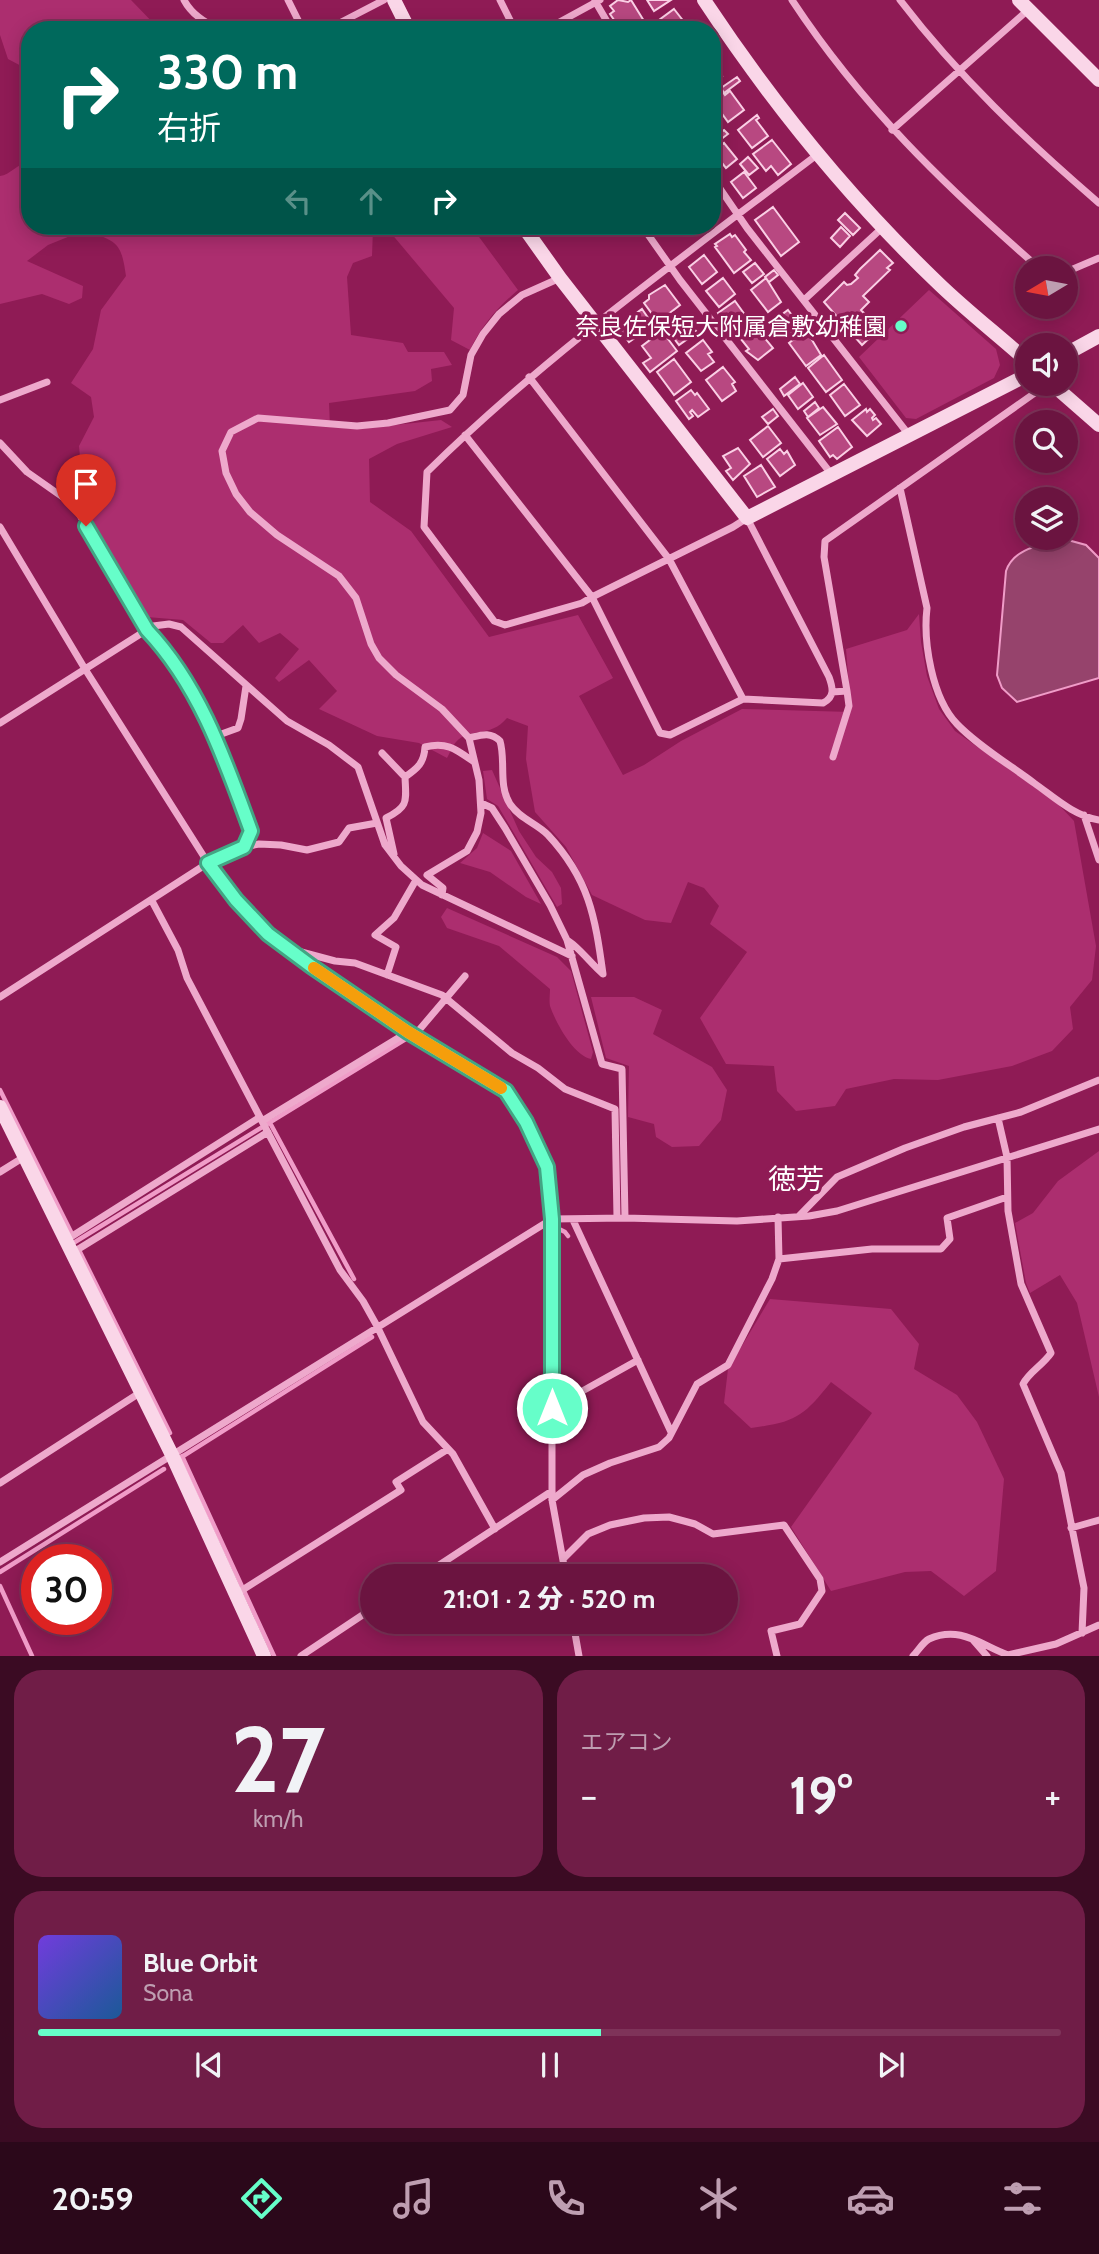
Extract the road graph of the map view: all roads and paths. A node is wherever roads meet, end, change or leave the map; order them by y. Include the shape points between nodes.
1 (184, 0) edge
2 (288, 0) edge
3 (384, 0) edge
4 (394, 0) edge
5 (500, 0) edge
6 (704, 0) edge
7 (792, 0) edge
8 (901, 0) edge
9 (597, 1) edge
10 (1024, 5) edge
11 (202, 21) edge
12 (298, 21) edge
13 (343, 21) edge
14 (404, 21) edge
15 (510, 21) edge
16 (561, 21) edge
17 (607, 21) edge
18 (719, 21) edge
19 (721, 24) edge
20 (958, 71) junction
21 (1099, 80) edge
22 (892, 130) junction
23 (818, 154) junction
24 (721, 190) edge
25 (1099, 203) edge
26 (738, 215) junction
27 (883, 227) junction
28 (721, 228) edge
29 (529, 235) edge
30 (649, 235) edge
31 (712, 235) edge
32 (1025, 256) edge
33 (1099, 258) edge
34 (671, 266) junction
35 (1078, 267) edge
36 (559, 278) junction
37 (804, 300) junction
38 (596, 325) junction
39 (1099, 336) edge
40 (1078, 347) edge
41 (1015, 351) edge
42 (529, 377) junction
43 (1015, 381) edge
44 (47, 382) dead end
45 (1031, 396) edge
46 (1065, 396) edge
47 (0, 400) edge
48 (1099, 425) edge
49 (465, 435) junction
50 (910, 435) junction
51 (0, 443) edge
52 (832, 475) junction
53 (900, 488) junction
54 (747, 518) junction
55 (0, 527) edge
56 (669, 559) junction
57 (592, 597) junction
58 (147, 630) junction
59 (85, 669) junction
60 (246, 686) junction
61 (847, 691) junction
62 (832, 692) junction
63 (743, 699) junction
64 (0, 723) edge
65 (216, 736) junction
66 (469, 738) junction
67 (382, 752) dead end
68 (834, 757) dead end
69 (474, 762) junction
70 (405, 777) junction
71 (481, 803) junction
72 (1084, 815) junction
73 (1099, 820) edge
74 (377, 823) junction
75 (244, 847) junction
76 (395, 858) junction
77 (1099, 860) edge
78 (208, 863) junction
79 (416, 880) junction
80 (442, 895) junction
81 (152, 901) junction
82 (567, 940) junction
83 (286, 947) junction
84 (572, 956) junction
85 (387, 975) junction
86 (465, 976) dead end
87 (0, 997) edge
88 (447, 999) junction
89 (411, 1034) junction
90 (1099, 1080) edge
91 (0, 1107) edge
92 (998, 1118) junction
93 (264, 1124) junction
94 (1099, 1129) edge
95 (24, 1157) junction
96 (1007, 1157) junction
97 (0, 1172) edge
98 (1007, 1197) junction
99 (799, 1216) junction
100 (778, 1217) junction
101 (621, 1218) junction
102 (552, 1219) junction
103 (572, 1220) junction
104 (74, 1244) junction
105 (779, 1259) junction
106 (377, 1326) junction
107 (638, 1360) junction
108 (141, 1392) junction
109 (552, 1408) junction
110 (671, 1432) junction
111 (449, 1449) junction
112 (172, 1455) junction
113 (0, 1483) edge
114 (552, 1491) junction
115 (552, 1500) junction
116 (1099, 1520) edge
117 (495, 1528) junction
118 (1071, 1528) junction
119 (563, 1559) junction
120 (0, 1562) edge
121 (441, 1564) edge
122 (564, 1564) edge
123 (241, 1591) junction
124 (360, 1617) edge
125 (1099, 1625) edge
126 (1082, 1633) junction
127 (575, 1634) edge
128 (969, 1636) junction
129 (264, 1656) edge
130 (301, 1656) edge
131 (579, 1656) edge
132 (777, 1656) edge
133 (913, 1656) edge
134 (987, 1656) edge

1 - 11 street
2 - 12 street
3 - 13 street
4 - 14 street
5 - 15 street
6 - 18 street
7 - 22 street via 821,44
8 - 20 street
9 - 16 street
9 - 17 street
10 - 20 street
10 - 21 street
19 - 23 street
20 - 22 street
20 - 25 street
22 - 32 street
23 - 26 street
23 - 27 street
24 - 26 street
26 - 28 street
26 - 37 street
27 - 37 street
27 - 41 street
29 - 36 street
30 - 34 street
31 - 34 street
33 - 35 street
34 - 38 street
34 - 52 street
36 - 38 street
36 - 66 street via 522,295 499,314 471,355 463,395 450,410 357,426 258,418 231,432 222,451 226,473 250,512 339,576 356,598 379,658 442,709
37 - 50 street
38 - 42 street
38 - 54 street
39 - 40 street
42 - 49 street
42 - 56 street
43 - 50 street
44 - 47 street
45 - 53 street
46 - 48 street
49 - 57 street
49 - 57 street via 427,472 424,527 494,621 505,625
50 - 52 street
51 - 58 street via 27,472 74,505
52 - 54 street
53 - 61 street via 825,541
53 - 72 street via 926,608 927,651 944,705 957,724 997,756
54 - 56 street
54 - 62 street via 829,677
55 - 59 street
56 - 57 street
56 - 63 street
57 - 63 street via 660,733 670,736
58 - 59 street
58 - 60 street via 169,624 181,627
58 - 65 street via 159,642
59 - 64 street
59 - 78 street
60 - 65 street via 238,728
60 - 74 street via 287,721 358,766
61 - 62 street
61 - 68 street via 849,706
62 - 63 street via 823,703
65 - 75 street via 251,831
66 - 69 street
66 - 82 street via 487,734 500,741 510,804 563,851 580,878 596,920 603,974
67 - 70 street
69 - 70 street via 437,743 425,747 419,768
69 - 71 street
70 - 76 street via 406,802 401,811 386,818
71 - 80 street via 467,850 427,875 443,888
71 - 82 street via 492,808 505,828
72 - 73 street
72 - 77 street
74 - 75 street via 349,828 339,842 307,849
74 - 76 street
75 - 78 street
76 - 79 street
78 - 81 street
78 - 83 street via 236,900
79 - 80 street
79 - 85 street via 394,918 375,935 396,947
80 - 84 street
81 - 87 street
81 - 93 street
82 - 84 street
83 - 85 street
83 - 89 street
84 - 101 street via 602,1064 622,1069
85 - 88 street
86 - 88 street
88 - 89 street
88 - 101 street via 512,1053 565,1089 615,1109
89 - 93 street
89 - 102 street via 506,1091 547,1167
90 - 92 street
91 - 95 street
92 - 96 street
92 - 99 street via 905,1148 837,1177
93 - 104 street
93 - 104 street
93 - 106 street via 340,1270
94 - 96 street
95 - 97 street
95 - 104 street
96 - 98 street
96 - 99 street via 837,1211
98 - 105 street via 947,1218 950,1239 941,1248 872,1249
98 - 118 street via 1021,1284 1051,1353 1023,1384 1061,1474
99 - 100 street
100 - 101 street via 737,1221
100 - 105 street
101 - 103 street
102 - 103 street
102 - 106 street
102 - 109 street
103 - 107 street
104 - 108 street
105 - 110 street via 728,1365 697,1384
106 - 111 street via 423,1422
106 - 112 street
107 - 109 street
107 - 110 street
108 - 112 street
108 - 113 street
109 - 114 street
110 - 115 street via 659,1447 583,1475
111 - 117 street
111 - 123 street via 396,1482 401,1490
112 - 120 street
112 - 123 street
114 - 115 street
114 - 117 street
115 - 119 street
116 - 118 street
117 - 121 street
118 - 126 street via 1084,1588
119 - 122 street
119 - 132 street via 588,1534 644,1518 669,1517 713,1534 784,1525 820,1579 822,1591 800,1624 771,1632
123 - 129 street
124 - 130 street
125 - 126 street
126 - 128 street via 1008,1655
127 - 131 street
128 - 133 street via 927,1640
128 - 134 street

